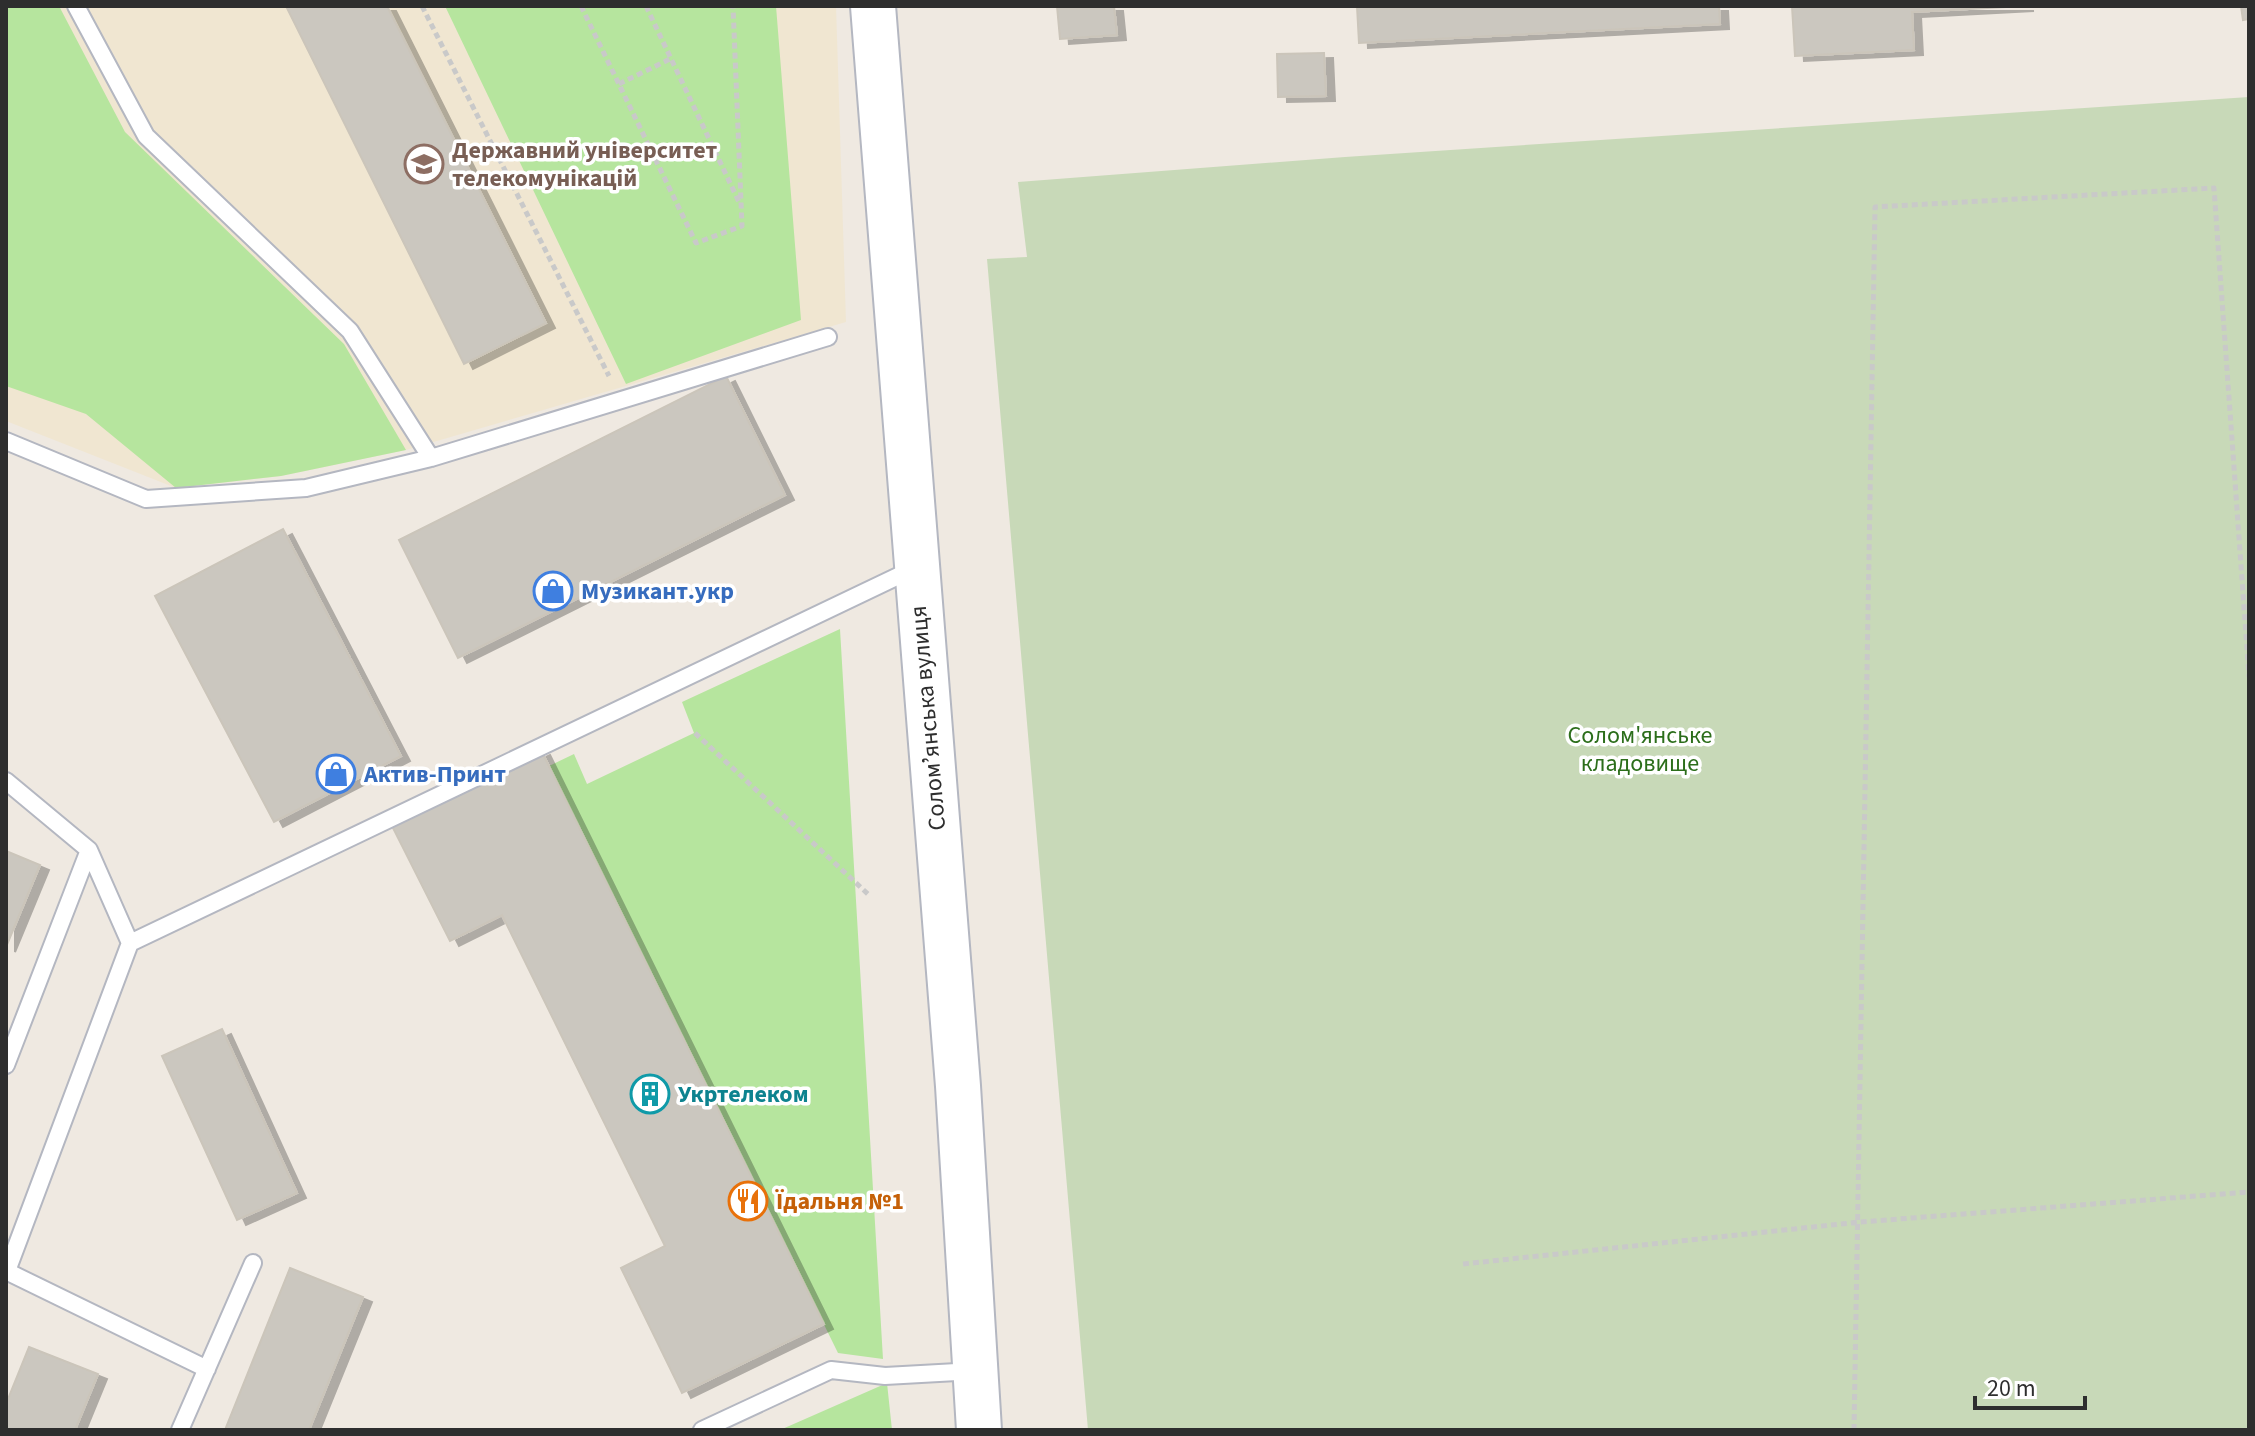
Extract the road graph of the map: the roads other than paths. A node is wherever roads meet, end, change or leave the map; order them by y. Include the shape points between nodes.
1 (76, 6) edge
2 (873, 6) edge
3 (828, 337) dead end
4 (6, 441) edge
5 (431, 458) junction
6 (916, 567) junction
7 (6, 781) edge
8 (89, 850) junction
9 (130, 943) junction
10 (6, 1065) edge
11 (253, 1263) dead end
12 (6, 1271) edge
13 (207, 1369) junction
14 (977, 1370) junction
15 (180, 1430) edge
16 (702, 1430) edge
17 (979, 1430) edge

1 - 5 lane via 146,136 350,331
2 - 6 main road, Соломʼянська вулиця
3 - 5 lane
4 - 5 lane via 146,499 306,488
6 - 9 lane
6 - 14 main road, Соломʼянська вулиця
7 - 8 lane
8 - 9 lane
8 - 10 lane
9 - 12 lane
11 - 13 lane
12 - 13 lane
13 - 15 lane
14 - 16 lane via 885,1376 831,1370
14 - 17 main road, Соломʼянська вулиця

